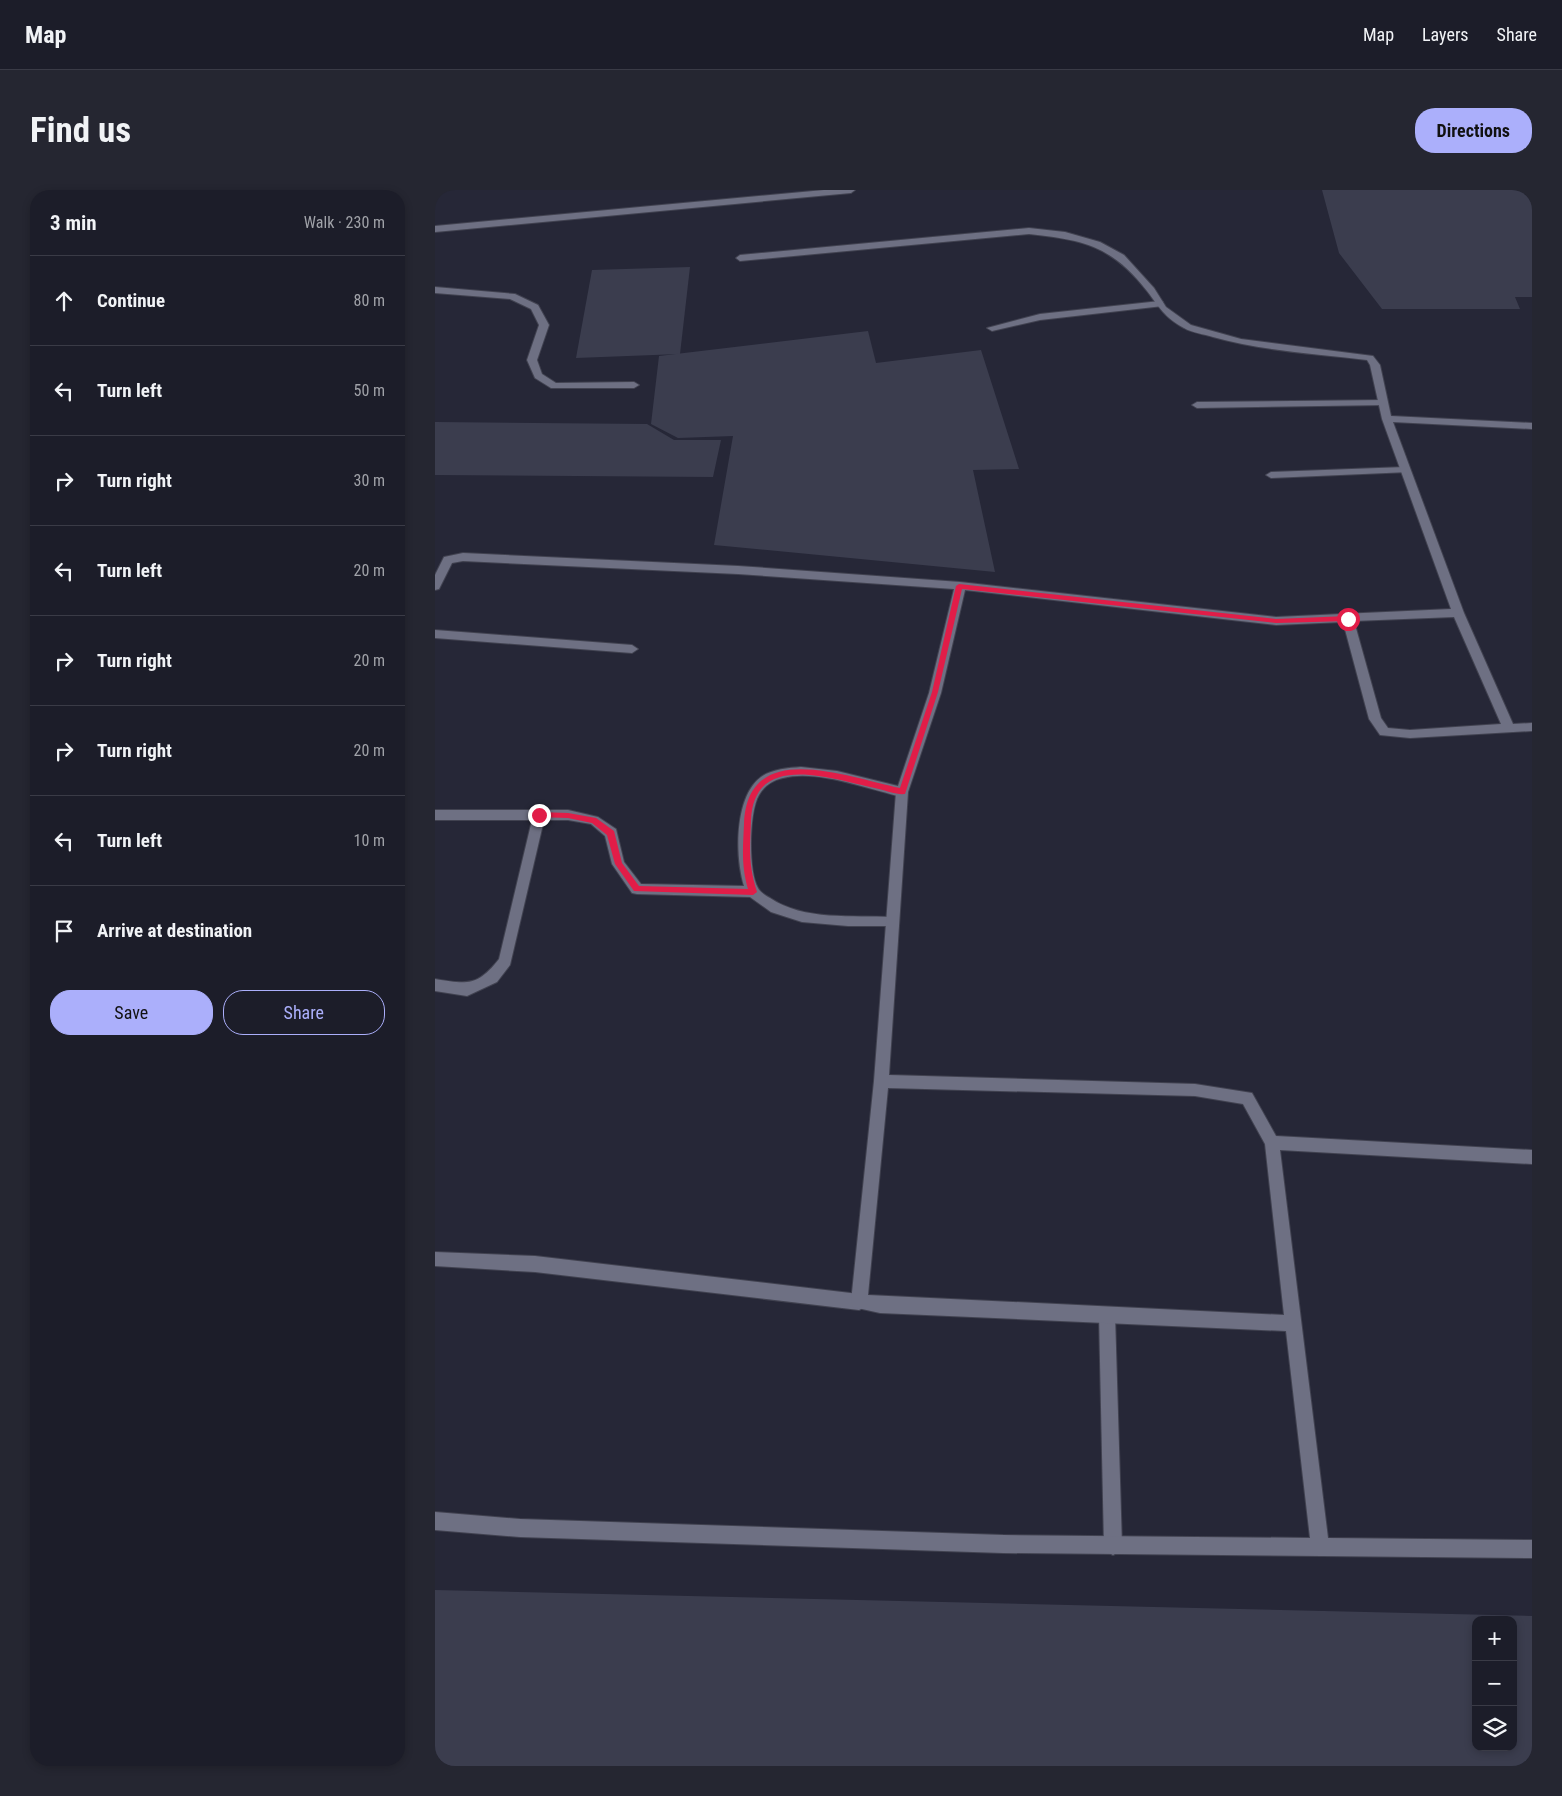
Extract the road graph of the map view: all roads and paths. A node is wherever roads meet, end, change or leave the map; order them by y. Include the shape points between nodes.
1 (438, 190) edge
2 (851, 190) edge
3 (435, 195) edge
4 (435, 229) edge
5 (740, 258) dead end
6 (438, 290) edge
7 (435, 300) edge
8 (1160, 304) junction
9 (992, 328) dead end
10 (634, 385) dead end
11 (1383, 403) junction
12 (1197, 405) dead end
13 (1387, 419) junction
14 (1532, 426) edge
15 (1405, 470) junction
16 (1271, 475) dead end
17 (435, 586) edge
18 (959, 586) junction
19 (1458, 613) junction
20 (1348, 619) junction
21 (435, 634) edge
22 (633, 649) dead end
23 (1532, 727) edge
24 (1509, 728) junction
25 (902, 792) junction
26 (435, 815) edge
27 (539, 815) junction
28 (753, 892) junction
29 (892, 922) junction
30 (435, 985) edge
31 (881, 1081) junction
32 (1272, 1143) junction
33 (1532, 1157) edge
34 (435, 1259) edge
35 (859, 1302) junction
36 (1107, 1315) junction
37 (1293, 1323) junction
38 (435, 1521) edge
39 (1113, 1546) junction
40 (1320, 1548) junction
41 (1532, 1550) edge

1 - 3 street
2 - 4 street
5 - 8 street via 1029,231 1097,244 1121,257
6 - 7 street
6 - 10 street via 512,296 535,306 544,325 532,360 538,376 554,386
8 - 9 street via 1040,317
8 - 11 street via 1188,327 1240,342 1370,358 1375,365
11 - 12 street
11 - 13 street
13 - 14 street
13 - 15 street
15 - 16 street
15 - 19 street
17 - 18 street via 448,560 463,557 738,570
18 - 20 street via 1276,621
18 - 25 street via 935,692
19 - 20 street
19 - 24 street
20 - 24 street via 1375,719 1384,732 1410,734
21 - 22 street
23 - 24 street
25 - 28 street via 814,772 793,771 759,784 748,807 746,868
25 - 29 street
26 - 27 street
27 - 28 street via 594,820 611,833 618,864 637,889
27 - 30 street via 505,961 492,978 467,990
28 - 29 street via 776,908 806,917
29 - 31 street
31 - 32 street via 1195,1090 1247,1098
31 - 35 street
32 - 33 street
32 - 37 street
34 - 35 street via 535,1264
35 - 36 street
36 - 37 street
36 - 39 street
37 - 40 street
38 - 39 street via 530,1528
39 - 40 street
40 - 41 street

